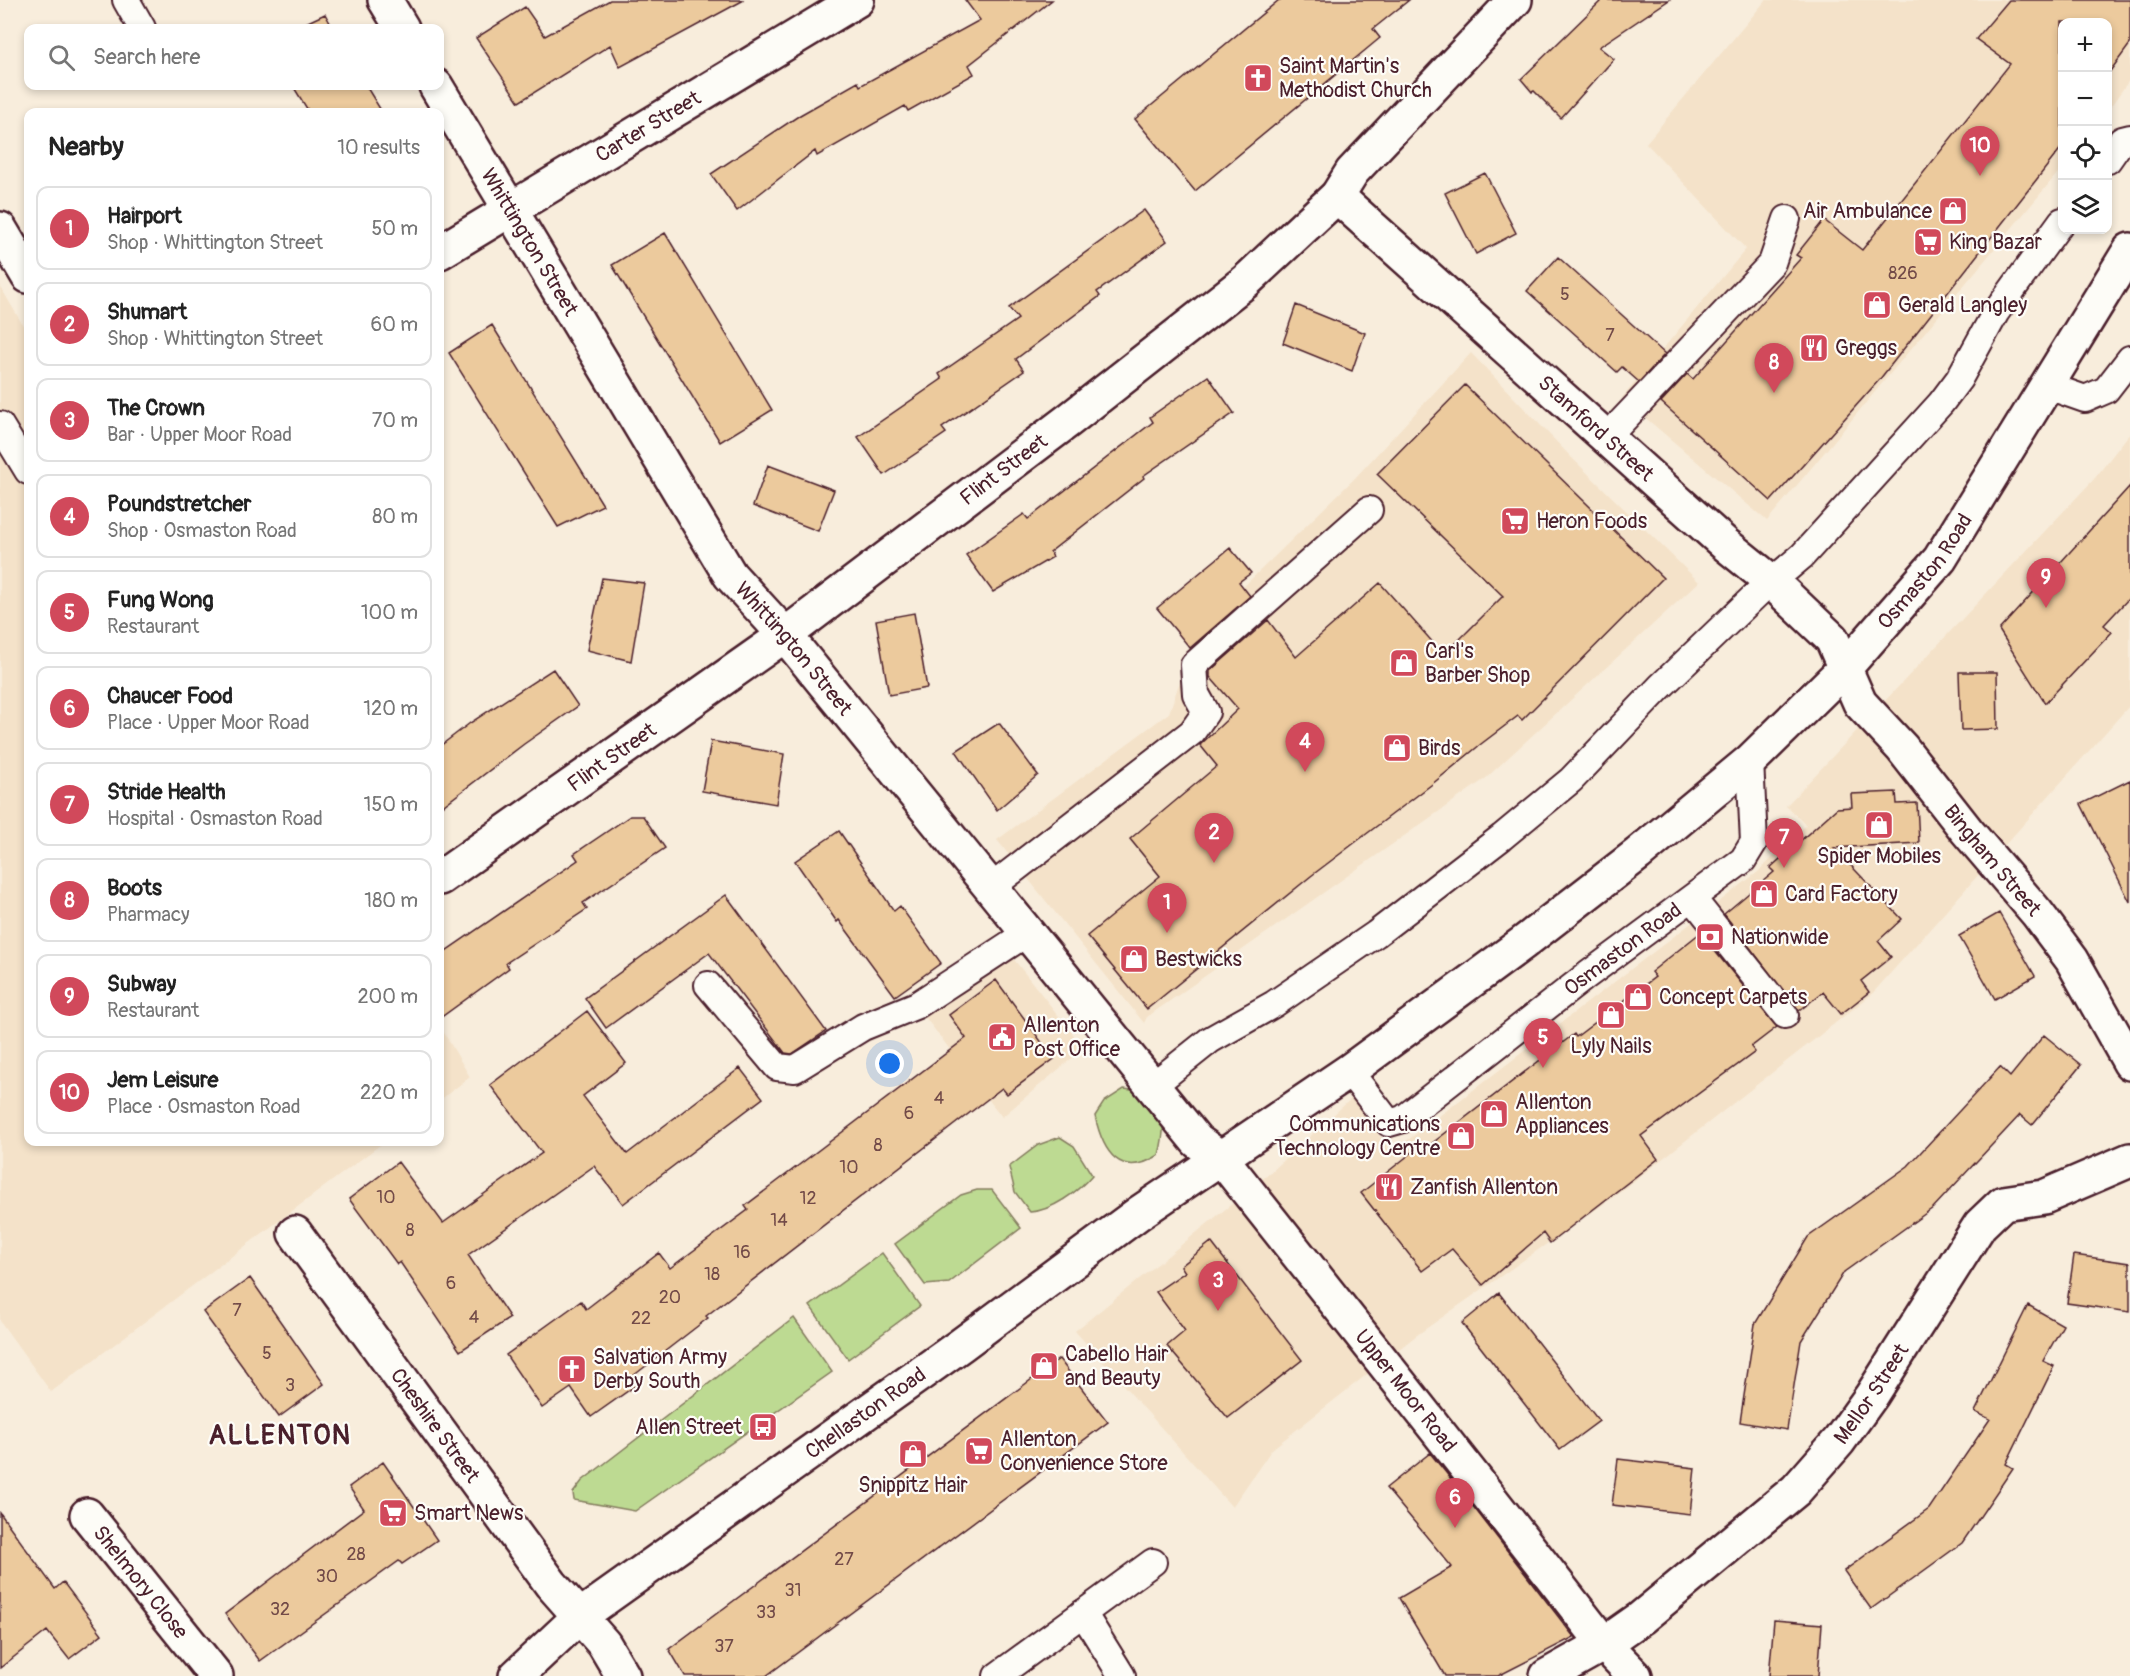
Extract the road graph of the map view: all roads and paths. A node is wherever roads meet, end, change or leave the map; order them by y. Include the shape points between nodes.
1 (126, 0) edge
2 (385, 0) edge
3 (857, 0) edge
4 (1515, 0) edge
5 (140, 24) edge
6 (400, 24) edge
7 (438, 90) edge
8 (2130, 138) edge
9 (2112, 154) edge
10 (1337, 196) junction
11 (509, 210) junction
12 (1787, 219) dead end
13 (2058, 226) edge
14 (0, 229) edge
15 (444, 250) edge
16 (2126, 268) edge
17 (24, 269) edge
18 (2130, 359) edge
19 (2048, 386) junction
20 (0, 425) edge
21 (1607, 437) junction
22 (24, 464) edge
23 (1369, 510) dead end
24 (1772, 582) junction
25 (785, 635) junction
26 (1844, 669) junction
27 (1750, 761) junction
28 (444, 875) edge
29 (989, 889) junction
30 (1693, 898) junction
31 (1027, 933) junction
32 (708, 985) dead end
33 (1785, 1015) dead end
34 (2127, 1050) edge
35 (1349, 1071) junction
36 (1151, 1087) junction
37 (1222, 1159) junction
38 (2130, 1160) edge
39 (295, 1233) dead end
40 (87, 1515) dead end
41 (1153, 1562) dead end
42 (1083, 1613) junction
43 (579, 1617) junction
44 (1604, 1644) junction
45 (216, 1676) edge
46 (516, 1676) edge
47 (623, 1676) edge
48 (997, 1676) edge
49 (1122, 1676) edge
50 (1547, 1676) edge
51 (1635, 1676) edge

1 - 5 lane
2 - 6 street
3 - 11 street, Carter Street
4 - 10 street, Flint Street via 1352,172
7 - 11 street, Whittington Street
8 - 9 lane via 2122,140
10 - 21 street, Stamford Street
10 - 25 street, Flint Street via 1246,281
11 - 15 street, Carter Street
11 - 25 street, Whittington Street via 730,575
12 - 21 lane via 1772,263
13 - 24 lane via 1995,312 1959,379 1941,403 1802,556
14 - 17 street
16 - 19 street, Osmaston Road
18 - 19 lane via 2106,390 2085,399
19 - 26 street, Osmaston Road via 1940,559
20 - 22 lane
21 - 24 street, Stamford Street
23 - 29 lane via 1194,665 1196,694 1206,712 1192,732
24 - 26 street, Stamford Street via 1832,639
24 - 36 lane via 1660,687 1571,780 1502,837 1376,934 1274,1004 1210,1040
25 - 28 street, Flint Street
25 - 29 street, Whittington Street
26 - 27 street, Osmaston Road
26 - 34 street, Bingham Street via 1860,703 1902,748 2072,960
27 - 30 lane, Osmaston Road via 1754,842 1743,860
27 - 35 street, Osmaston Road via 1621,867
29 - 31 street, Whittington Street
30 - 33 lane
30 - 35 lane, Osmaston Road via 1403,1119 1389,1123
31 - 32 lane via 916,1005 862,1027 795,1069 777,1067
31 - 36 street, Whittington Street
35 - 37 street, Osmaston Road
36 - 37 street, Whittington Street via 1197,1141
37 - 43 street, Chellaston Road via 1139,1213
37 - 44 street, Upper Moor Road via 1413,1396
38 - 44 street, Mellor Street via 2044,1197 2004,1203 1980,1225 1872,1395 1818,1466 1796,1490
39 - 43 street, Cheshire Street
40 - 45 street, Shelmory Close
41 - 42 lane
42 - 48 lane
42 - 49 lane
43 - 46 street, Chellaston Road
43 - 47 street via 604,1644
44 - 50 street, Mellor Street
44 - 51 street, Upper Moor Road

